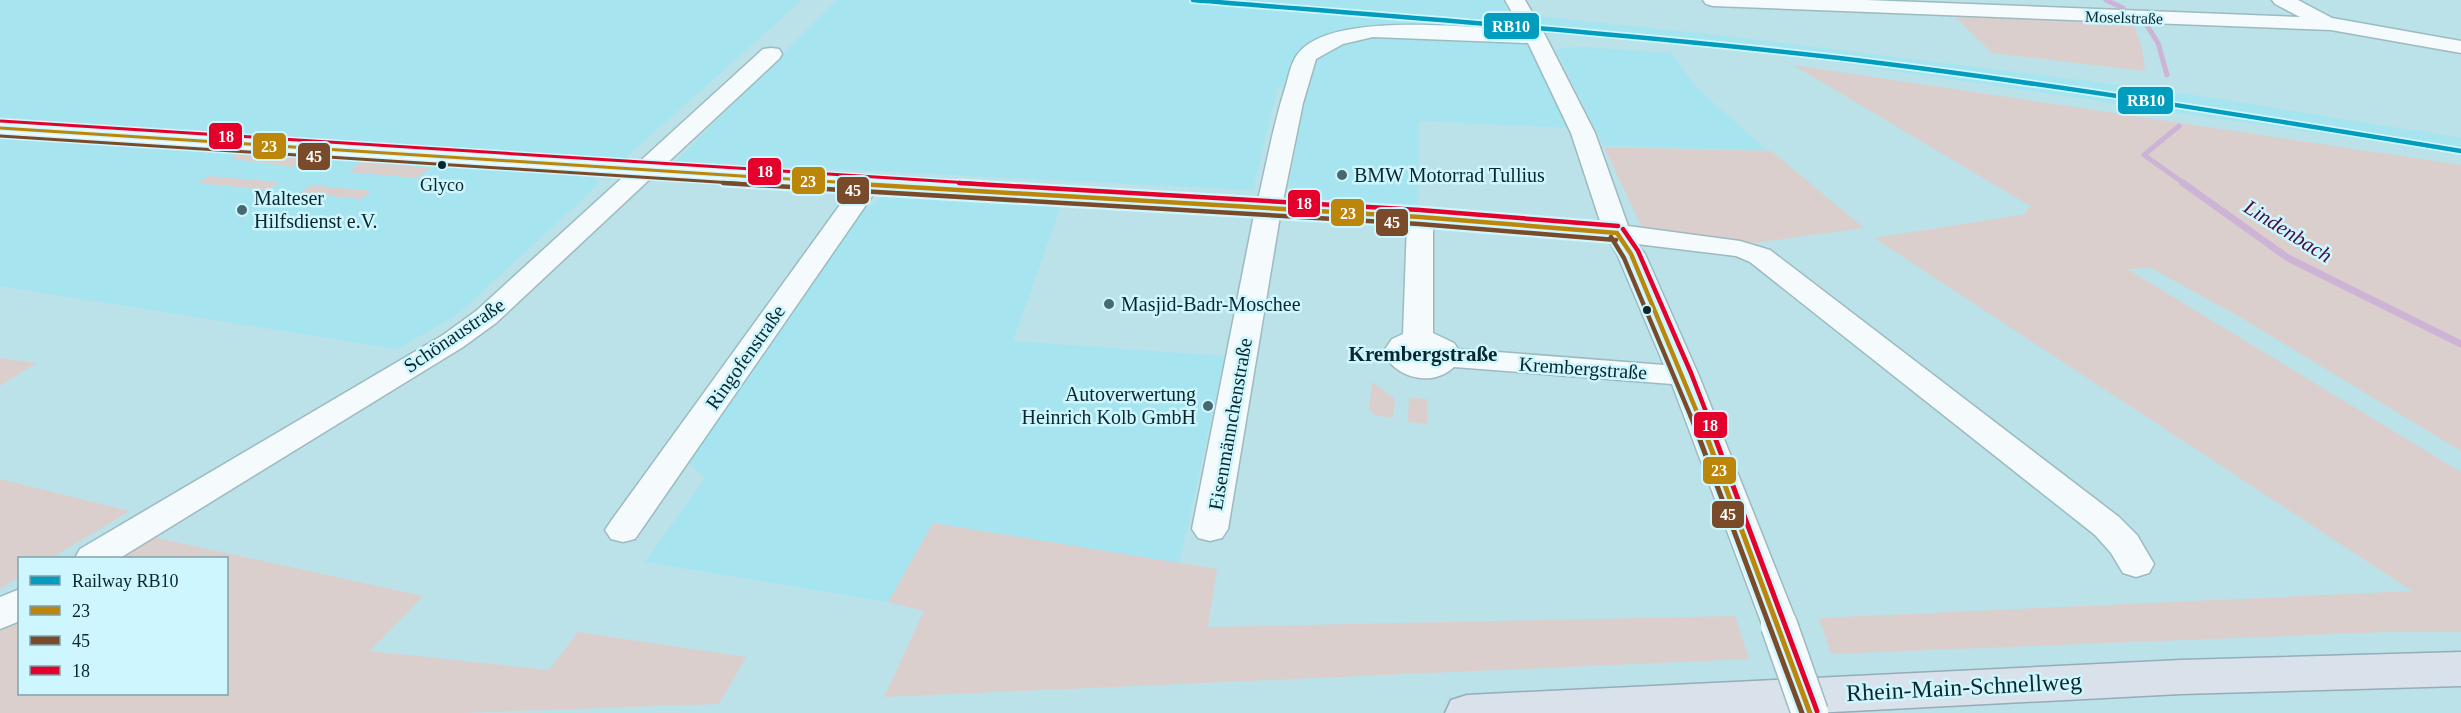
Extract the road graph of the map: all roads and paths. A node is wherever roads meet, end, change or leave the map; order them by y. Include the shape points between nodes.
1 (1515, 0) edge
2 (1713, 0) edge
3 (2282, 0) edge
4 (1937, 5) edge
5 (2331, 24) junction
6 (1536, 37) junction
7 (2461, 47) edge
8 (771, 54) dead end
9 (0, 128) edge
10 (642, 171) junction
11 (867, 185) junction
12 (1268, 210) junction
13 (1420, 217) junction
14 (1617, 233) junction
15 (1684, 376) junction
16 (1210, 529) dead end
17 (623, 530) dead end
18 (95, 557) edge
19 (2136, 564) dead end
20 (18, 604) edge
21 (0, 615) edge
22 (2461, 669) edge
23 (1467, 713) edge
24 (1810, 713) edge

1 - 6 street
2 - 4 street, Moselstraße
3 - 5 street
4 - 5 street, Moselstraße
5 - 7 street, Moselstraße
6 - 12 street, Eisenmännchenstraße via 1372,32 1346,36 1313,51 1301,68
6 - 14 street via 1582,133
8 - 10 street, Schönaustraße
9 - 10 street
10 - 11 street
10 - 18 street, Schönaustraße via 512,295 461,335
11 - 12 street
11 - 17 street, Ringofenstraße
12 - 13 street
12 - 16 street, Eisenmännchenstraße
13 - 14 street
13 - 15 street, Krembergstraße via 1418,340 1438,345 1446,357
14 - 15 street via 1631,254
14 - 19 street via 1728,247 1760,256 2107,526
15 - 24 street, bridge
20 - 21 street
22 - 23 highway, Rhein-Main-Schnellweg via 2181,677

